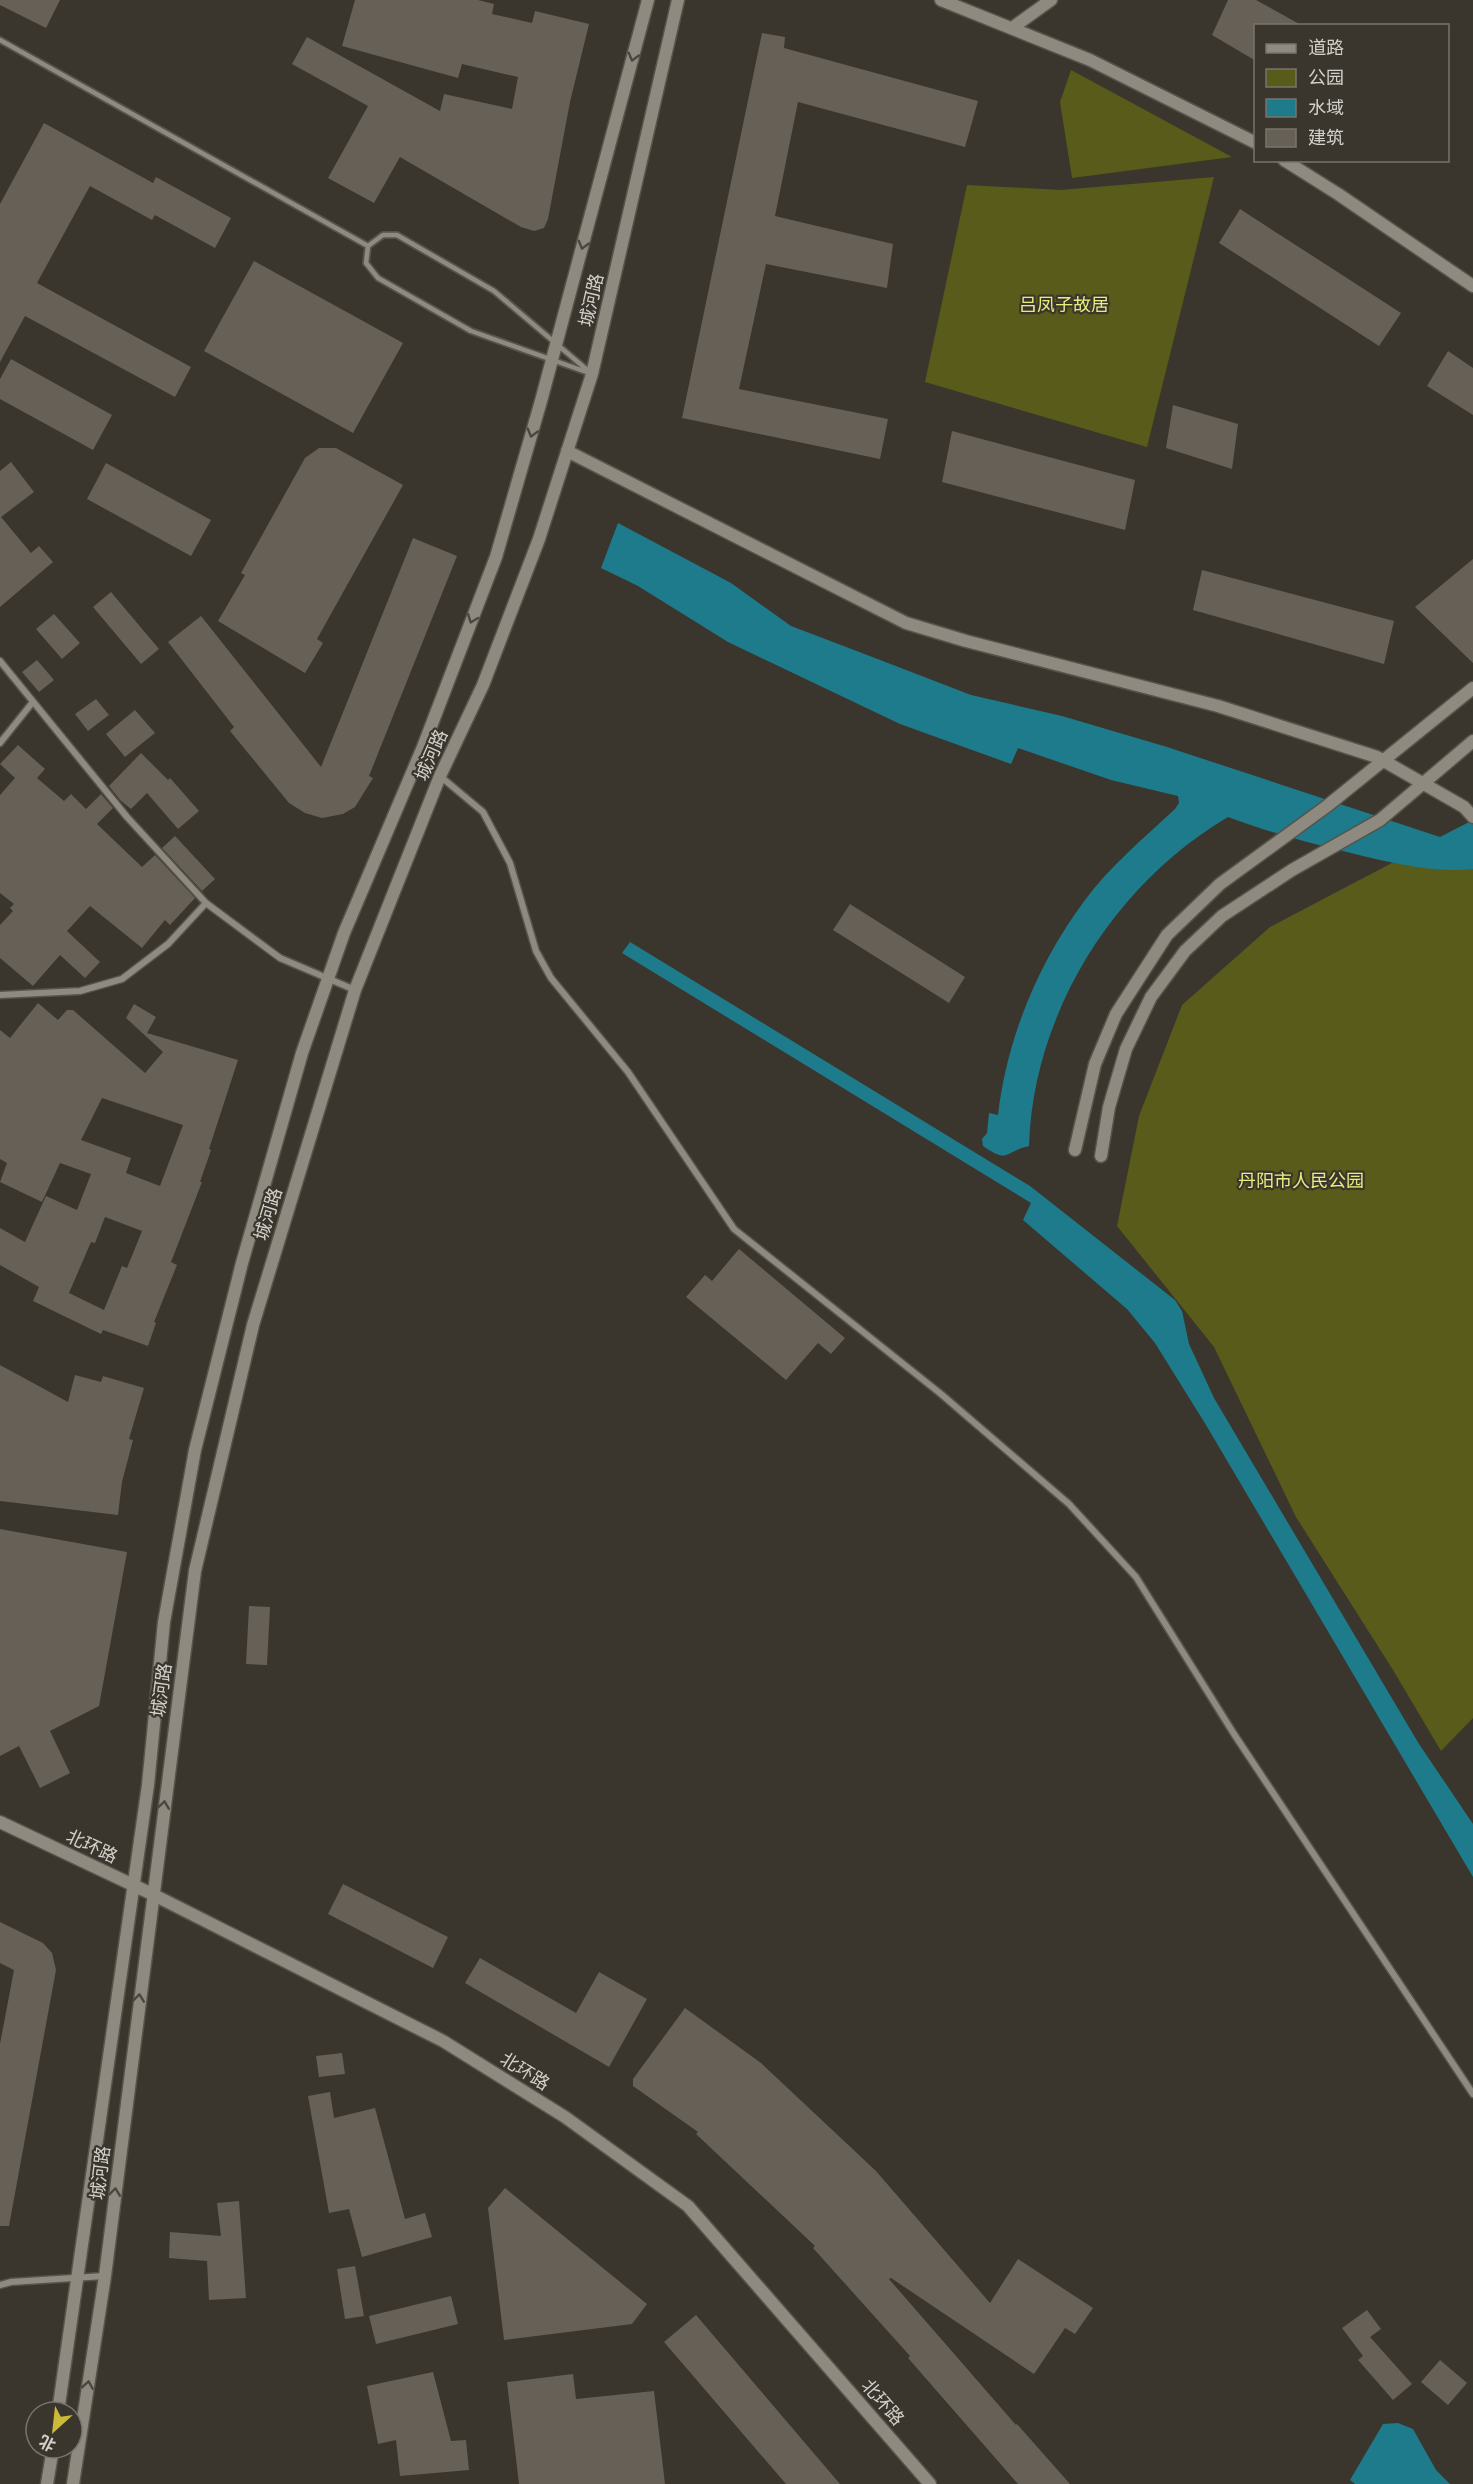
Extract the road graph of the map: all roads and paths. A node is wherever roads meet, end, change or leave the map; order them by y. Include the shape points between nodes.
1 (648, 0) edge
2 (678, 0) edge
3 (941, 0) edge
4 (1051, 0) edge
5 (1012, 28) junction
6 (0, 40) edge
7 (1254, 141) edge
8 (1287, 162) edge
9 (368, 246) junction
10 (1473, 286) edge
11 (557, 344) junction
12 (552, 360) junction
13 (592, 374) junction
14 (567, 452) junction
15 (0, 661) edge
16 (1473, 688) edge
17 (32, 704) junction
18 (1473, 741) edge
19 (0, 743) edge
20 (1384, 761) junction
21 (440, 776) junction
22 (1423, 783) junction
23 (1473, 817) edge
24 (206, 903) junction
25 (328, 978) junction
26 (355, 990) junction
27 (0, 995) edge
28 (1075, 1150) dead end
29 (1101, 1156) dead end
30 (0, 1822) edge
31 (134, 1885) junction
32 (152, 1894) junction
33 (1473, 2094) edge
34 (105, 2276) junction
35 (77, 2278) junction
36 (0, 2285) edge
37 (60, 2400) edge
38 (51, 2460) edge
39 (47, 2484) edge
40 (73, 2484) edge
41 (930, 2484) edge

1 -> 11 main road, 城河路
2 - 13 main road, 城河路
3 - 5 main road
4 - 5 main road
5 - 7 main road via 1090,60
6 - 9 lane
8 - 10 main road
9 - 11 lane via 383,236 397,235 494,291
9 - 12 lane via 366,263 378,278 471,331
11 - 12 main road, 城河路
11 - 13 lane
12 - 13 lane
12 -> 25 main road, 城河路 via 496,557
13 - 14 main road, 城河路
14 - 20 main road via 906,623 1218,706
14 - 21 main road, 城河路 via 539,539 483,685
15 - 17 street
16 - 20 main road
17 - 19 street
17 - 24 street
18 - 22 main road
20 - 22 main road
20 - 28 main road via 1280,843 1220,884 1167,935 1116,1014 1095,1064
21 - 26 main road, 城河路
21 - 33 street via 483,812 510,862 536,951 551,978 628,1072 734,1229 941,1394 1069,1504 1136,1577 1234,1734
22 - 23 main road via 1464,807
22 - 29 main road via 1386,815 1222,916 1185,951 1133,1032 1108,1107
24 - 25 street via 280,958
24 - 27 street via 168,944 122,978 80,991
25 - 26 street
25 - 31 main road, 城河路 via 302,1053 242,1263 195,1450 164,1622
32 -> 26 main road, 城河路 via 195,1571 253,1324
30 - 31 main road, 北环路
31 - 32 main road, 北环路
31 - 35 main road, 城河路
34 -> 32 main road, 城河路
32 - 41 main road, 北环路 via 443,2041 565,2117 688,2206
34 - 35 street
40 -> 34 main road, 城河路
35 - 36 street
35 - 37 main road, 城河路
38 - 39 main road

